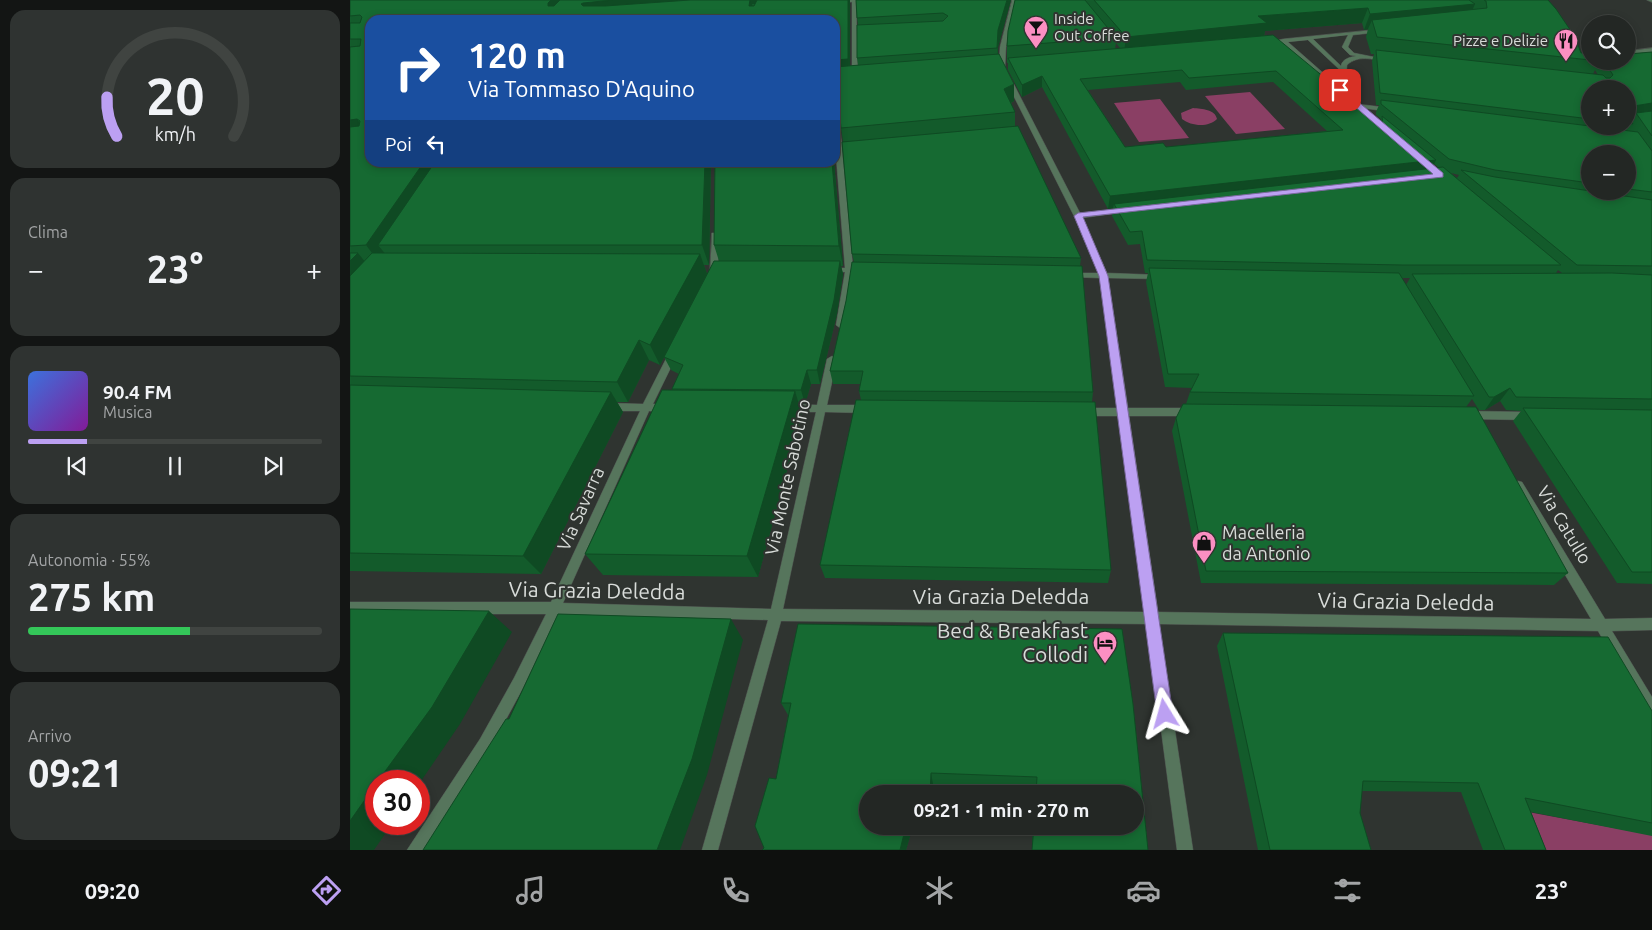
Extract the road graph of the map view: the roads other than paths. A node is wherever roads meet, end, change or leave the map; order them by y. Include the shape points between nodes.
1 (854, 0) edge
2 (864, 0) edge
3 (1014, 0) edge
4 (1648, 0) edge
5 (1652, 1) edge
6 (826, 3) edge
7 (1391, 30) edge
8 (1352, 33) junction
9 (864, 37) edge
10 (855, 38) junction
11 (1309, 38) junction
12 (1284, 41) junction
13 (1266, 43) edge
14 (1652, 50) edge
15 (1636, 52) edge
16 (1363, 57) junction
17 (1394, 60) edge
18 (1342, 70) junction
19 (865, 78) edge
20 (1349, 98) junction
21 (1397, 111) edge
22 (1372, 119) edge
23 (840, 138) edge
24 (842, 151) edge
25 (1139, 209) edge
26 (1078, 216) junction
27 (715, 222) edge
28 (820, 270) edge
29 (849, 270) junction
30 (869, 270) edge
31 (714, 273) edge
32 (1064, 275) edge
33 (1104, 276) junction
34 (1172, 277) edge
35 (839, 333) edge
36 (680, 340) edge
37 (834, 352) edge
38 (596, 407) edge
39 (645, 408) junction
40 (674, 408) edge
41 (782, 408) edge
42 (821, 408) junction
43 (880, 409) edge
44 (1074, 412) edge
45 (1122, 412) junction
46 (1197, 412) edge
47 (1457, 415) edge
48 (1545, 416) edge
49 (1512, 474) edge
50 (350, 608) edge
51 (556, 608) junction
52 (776, 616) junction
53 (1152, 618) junction
54 (1652, 624) edge
55 (1602, 625) junction
56 (1652, 710) edge
57 (415, 850) edge
58 (710, 850) edge
59 (1184, 850) edge

1 - 2 street
1 - 6 street
1 - 10 street
3 - 26 street via 1003,47 1002,67 1029,133
4 - 5 street
7 - 8 street
8 - 11 street
8 - 16 street via 1345,47 1352,54
9 - 10 street
10 - 19 street via 852,80
11 - 12 street
11 - 18 street
12 - 13 street
12 - 20 street
14 - 15 street
16 - 17 street
16 - 18 street via 1350,60
18 - 20 street
20 - 21 street
20 - 22 street
23 - 24 street
24 - 29 street
25 - 26 street
26 - 33 street
27 - 31 street
28 - 29 street
29 - 30 street
29 - 35 street
32 - 33 street
33 - 34 street
33 - 45 street
36 - 39 street, Via Savarra
37 - 42 street, Via Monte Sabotino
38 - 39 street
39 - 40 street
39 - 51 street, Via Savarra
41 - 42 street
42 - 43 street
42 - 52 street, Via Monte Sabotino
44 - 45 street
45 - 46 street
45 - 53 street
47 - 48 street
49 - 55 street, Via Catullo
50 - 51 street, Via Grazia Deledda
51 - 52 street, Via Grazia Deledda
51 - 57 street, Via Savarra via 493,731
52 - 53 street, Via Grazia Deledda
52 - 58 street, Via Monte Sabotino
53 - 55 street, Via Grazia Deledda
53 - 59 street
54 - 55 street, Via Grazia Deledda
55 - 56 street, Via Catullo

